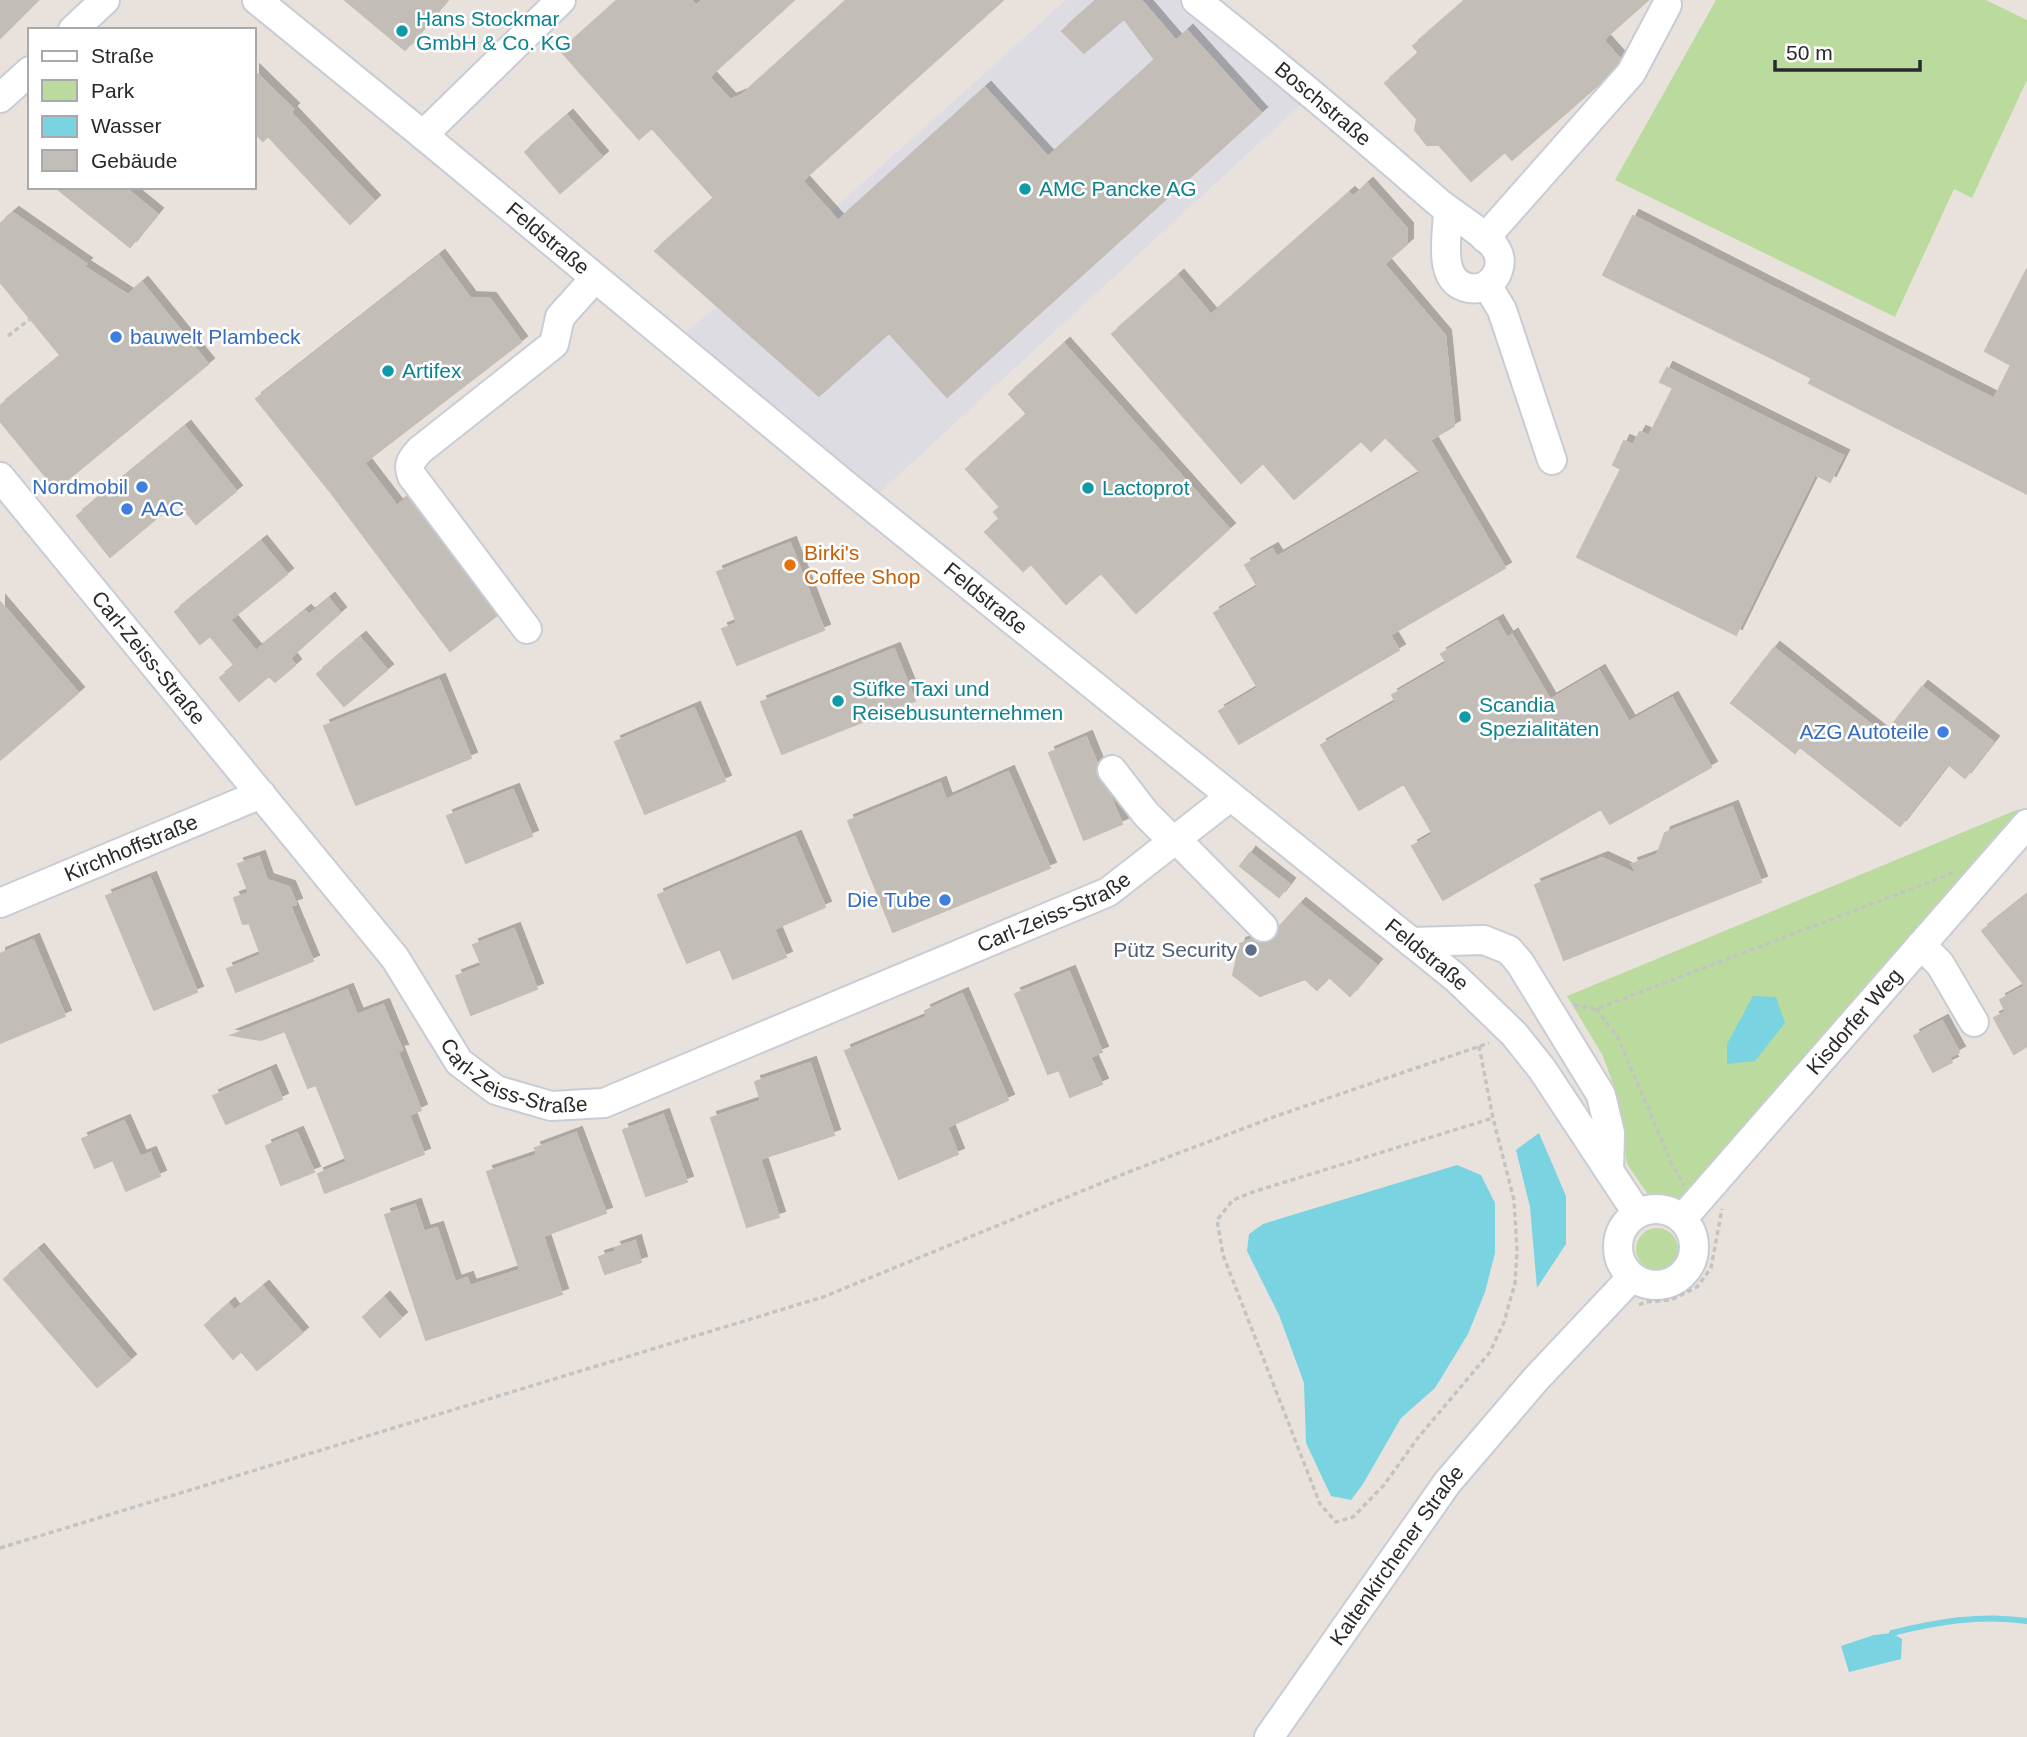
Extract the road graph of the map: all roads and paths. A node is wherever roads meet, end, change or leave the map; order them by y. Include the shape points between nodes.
1 (105, 0) edge
2 (257, 0) edge
3 (561, 0) edge
4 (1196, 0) edge
5 (1667, 5) dead end
6 (75, 28) edge
7 (28, 73) edge
8 (0, 99) edge
9 (424, 135) junction
10 (1448, 210) junction
11 (1485, 239) junction
12 (595, 278) junction
13 (1487, 285) junction
14 (30, 319) dead end
15 (8, 336) dead end
16 (1552, 460) dead end
17 (0, 477) edge
18 (527, 629) dead end
19 (1112, 770) dead end
20 (261, 794) junction
21 (1230, 797) junction
22 (2027, 824) edge
23 (1175, 840) junction
24 (1961, 870) dead end
25 (0, 903) edge
26 (1263, 927) dead end
27 (1411, 942) junction
28 (1921, 945) junction
29 (1570, 1004) dead end
30 (1596, 1009) junction
31 (1974, 1022) dead end
32 (1514, 1034) junction
33 (1479, 1046) junction
34 (1493, 1118) junction
35 (1609, 1170) junction
36 (1701, 1209) junction
37 (1637, 1213) junction
38 (1632, 1277) junction
39 (1634, 1307) dead end
40 (0, 1548) edge
41 (1269, 1737) edge

1 - 6 street
2 - 9 street, Feldstraße
3 - 9 street
4 - 10 street, Boschstraße
5 - 11 street via 1631,73
7 - 8 street
9 - 12 street, Feldstraße
10 - 11 street, Boschstraße
10 - 13 street via 1449,274 1471,289
11 - 13 street, Boschstraße via 1496,248 1500,261
12 - 18 street via 560,317 554,344 420,450 409,469
12 - 21 street, Feldstraße
13 - 16 street via 1502,310
14 - 15 path
17 - 20 street, Carl-Zeiss-Straße
19 - 23 street via 1146,814
20 - 23 street, Carl-Zeiss-Straße via 395,958 459,1062 496,1090 551,1106 604,1103 1045,919 1108,892
20 - 25 street, Kirchhoffstraße
21 - 23 street, Carl-Zeiss-Straße
21 - 27 street, Feldstraße
22 - 28 street, Kisdorfer Weg
23 - 26 street
24 - 30 path
27 - 32 street, Feldstraße via 1479,998
27 - 35 street via 1484,940 1509,950 1601,1095 1610,1133
28 - 31 street via 1940,964
28 - 36 street, Kisdorfer Weg
29 - 30 path
30 - 36 path via 1616,1036 1672,1164
32 - 33 path
32 - 35 street, Feldstraße
33 - 34 path
33 - 40 path via 1126,1173 823,1297
34 - 34 path via 1514,1200 1515,1283 1504,1322 1490,1352 1384,1485 1353,1517 1336,1522 1320,1504 1223,1255 1217,1220 1233,1200 1253,1192
35 - 37 street, Feldstraße
36 - 37 street
36 - 38 street via 1690,1230 1693,1255 1680,1277 1656,1285
36 - 39 path via 1711,1268 1698,1287 1671,1300
37 - 38 street via 1627,1221 1617,1244 1618,1256
38 - 41 street, Kaltenkirchener Straße via 1447,1483

